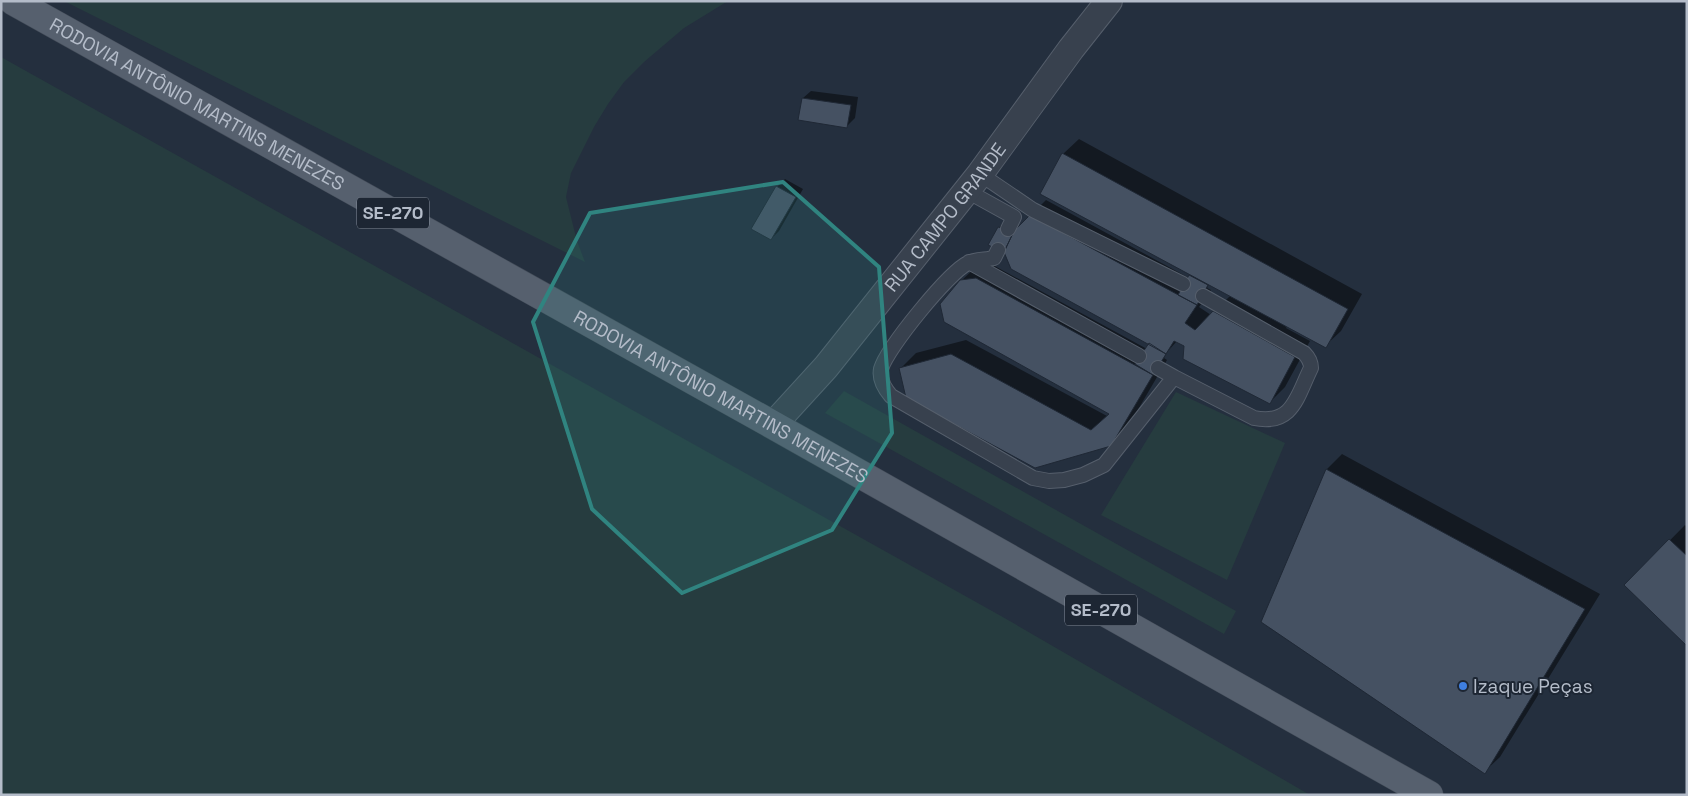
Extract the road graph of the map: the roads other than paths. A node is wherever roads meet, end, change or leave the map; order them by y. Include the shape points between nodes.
1 (13, 1) edge
2 (1109, 1) edge
3 (973, 183) junction
4 (1008, 229) dead end
5 (998, 250) dead end
6 (969, 262) junction
7 (1182, 284) dead end
8 (1203, 296) dead end
9 (1139, 356) dead end
10 (1158, 368) dead end
11 (1174, 377) junction
12 (773, 426) junction
13 (1429, 795) edge

1 - 12 main road, RODOVIA ANTÔNIO MARTINS MENEZES / SE-270
2 - 3 street, RUA CAMPO GRANDE
3 - 4 lane via 1014,217
3 - 7 lane
3 - 12 street, RUA CAMPO GRANDE via 826,367
5 - 6 lane via 994,258
6 - 9 lane
6 - 11 lane via 932,297 897,344 881,370 884,387 891,396 1033,478 1064,480 1083,476 1104,465
8 - 11 lane via 1304,353 1311,362 1311,368 1294,406 1280,417 1268,421 1254,418
10 - 11 lane
12 - 13 main road, RODOVIA ANTÔNIO MARTINS MENEZES / SE-270

